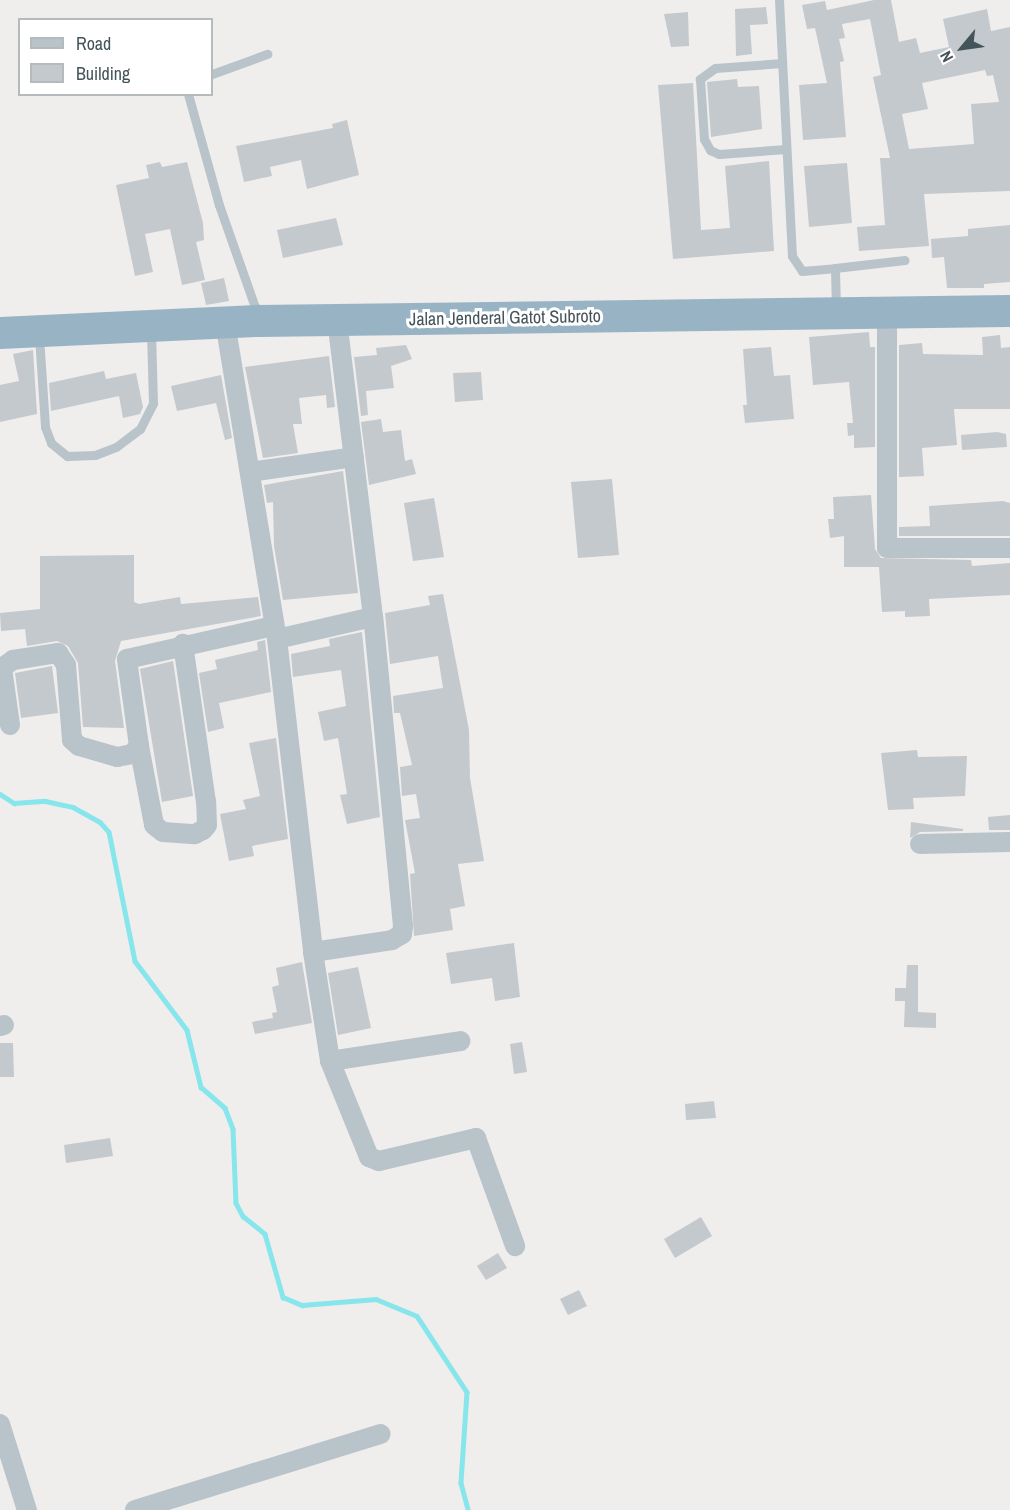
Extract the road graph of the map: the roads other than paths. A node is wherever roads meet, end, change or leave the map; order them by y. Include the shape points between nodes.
1 (779, 0) edge
2 (267, 54) dead end
3 (782, 63) junction
4 (213, 74) edge
5 (189, 96) edge
6 (786, 149) junction
7 (905, 260) dead end
8 (835, 268) junction
9 (1010, 311) edge
10 (837, 312) junction
11 (887, 313) junction
12 (260, 321) junction
13 (337, 321) junction
14 (225, 322) junction
15 (151, 324) junction
16 (39, 331) junction
17 (0, 333) edge
18 (354, 457) junction
19 (250, 472) junction
20 (1010, 548) edge
21 (373, 617) junction
22 (275, 633) junction
23 (183, 644) junction
24 (10, 725) dead end
25 (139, 746) junction
26 (1010, 842) edge
27 (920, 844) dead end
28 (313, 952) junction
29 (460, 1041) dead end
30 (330, 1061) junction
31 (515, 1246) dead end
32 (0, 1424) edge
33 (380, 1434) dead end
34 (6, 1461) edge
35 (27, 1510) edge
36 (135, 1510) edge

1 - 3 lane
2 - 4 lane
3 - 6 lane
3 - 6 lane via 715,68 700,79 704,139 710,150 719,154
5 - 12 lane via 219,205
6 - 8 lane via 792,256 802,271
7 - 8 lane
8 - 10 lane
9 - 11 highway, Jalan Jenderal Gatot Subroto
10 - 11 highway, Jalan Jenderal Gatot Subroto
10 - 13 highway, Jalan Jenderal Gatot Subroto
11 - 20 street via 887,548
12 - 13 highway, Jalan Jenderal Gatot Subroto
12 - 14 highway, Jalan Jenderal Gatot Subroto
13 - 18 street
14 - 15 highway, Jalan Jenderal Gatot Subroto
14 - 19 street
15 - 16 highway, Jalan Jenderal Gatot Subroto
15 - 16 lane via 153,403 140,429 116,447 95,456 67,456 51,443 45,428
16 - 17 highway, Jalan Jenderal Gatot Subroto
18 - 19 street
18 - 21 street
19 - 22 street
21 - 22 street
21 - 28 street via 402,934 392,940
22 - 23 street
22 - 28 street
23 - 25 street via 127,660
23 - 25 street via 206,802 207,825 203,830 195,834 163,831 154,825
24 - 25 street via 2,668 12,660 58,653 66,665 72,740 79,746 117,757 132,754
26 - 27 street
28 - 30 street
29 - 30 street
30 - 31 street via 369,1157 379,1161 476,1138
32 - 34 street
33 - 36 street
34 - 35 street

